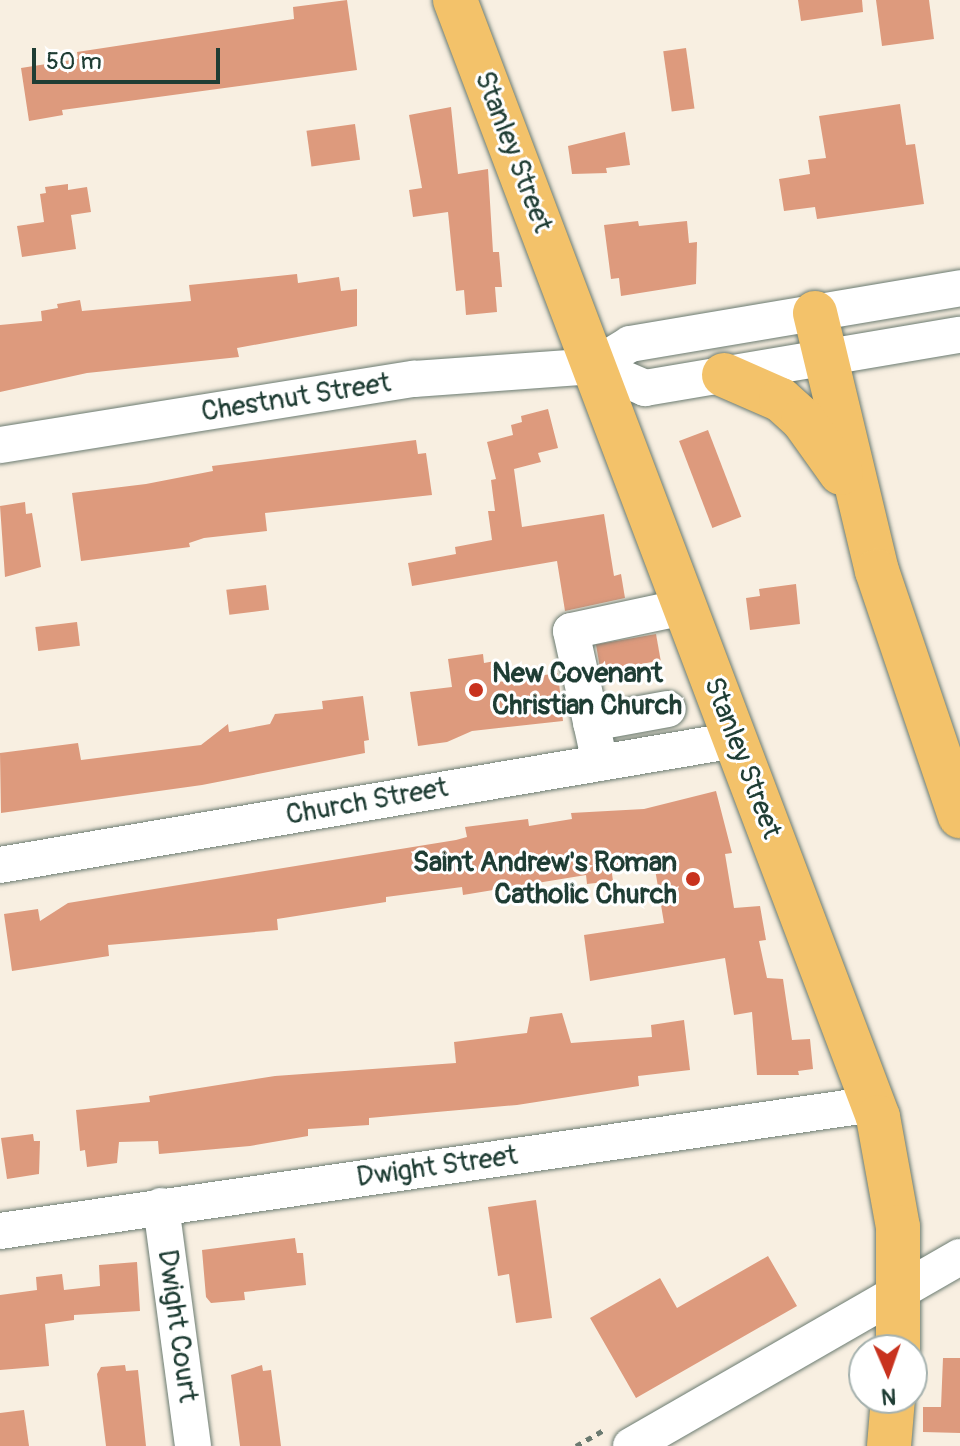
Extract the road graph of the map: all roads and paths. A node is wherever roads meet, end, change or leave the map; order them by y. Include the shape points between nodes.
1 (455, 0) edge
2 (960, 288) edge
3 (815, 313) junction
4 (960, 335) edge
5 (824, 358) junction
6 (594, 366) junction
7 (724, 375) junction
8 (0, 445) edge
9 (856, 497) junction
10 (684, 607) junction
11 (668, 709) dead end
12 (591, 723) junction
13 (735, 740) junction
14 (600, 763) junction
15 (960, 816) edge
16 (0, 865) edge
17 (874, 1104) junction
18 (161, 1206) junction
19 (0, 1231) edge
20 (960, 1257) edge
21 (901, 1291) junction
22 (899, 1334) edge
23 (892, 1414) edge
24 (193, 1446) edge
25 (631, 1446) edge
26 (889, 1446) edge

1 - 6 main road, Stanley Street
2 - 3 street, Chestnut Street
3 - 5 main road
3 - 6 street, Chestnut Street via 630,344
4 - 5 street, Chestnut Street
5 - 7 street, Chestnut Street
5 - 9 main road
6 - 7 street, Chestnut Street via 645,388
6 - 8 street, Chestnut Street via 414,379
6 - 10 main road, Stanley Street
7 - 9 main road via 767,391 795,412
9 - 15 main road
10 - 12 street via 571,631
10 - 13 main road, Stanley Street
11 - 12 street
12 - 14 street
13 - 14 street, Church Street
13 - 17 main road, Stanley Street
14 - 16 street, Church Street
17 - 18 street, Dwight Street
17 - 21 main road, Stanley Street via 896,1203
18 - 19 street, Dwight Street
18 - 24 street, Dwight Court
20 - 21 street
21 - 22 main road, Stanley Street
21 - 25 street
23 - 26 main road

